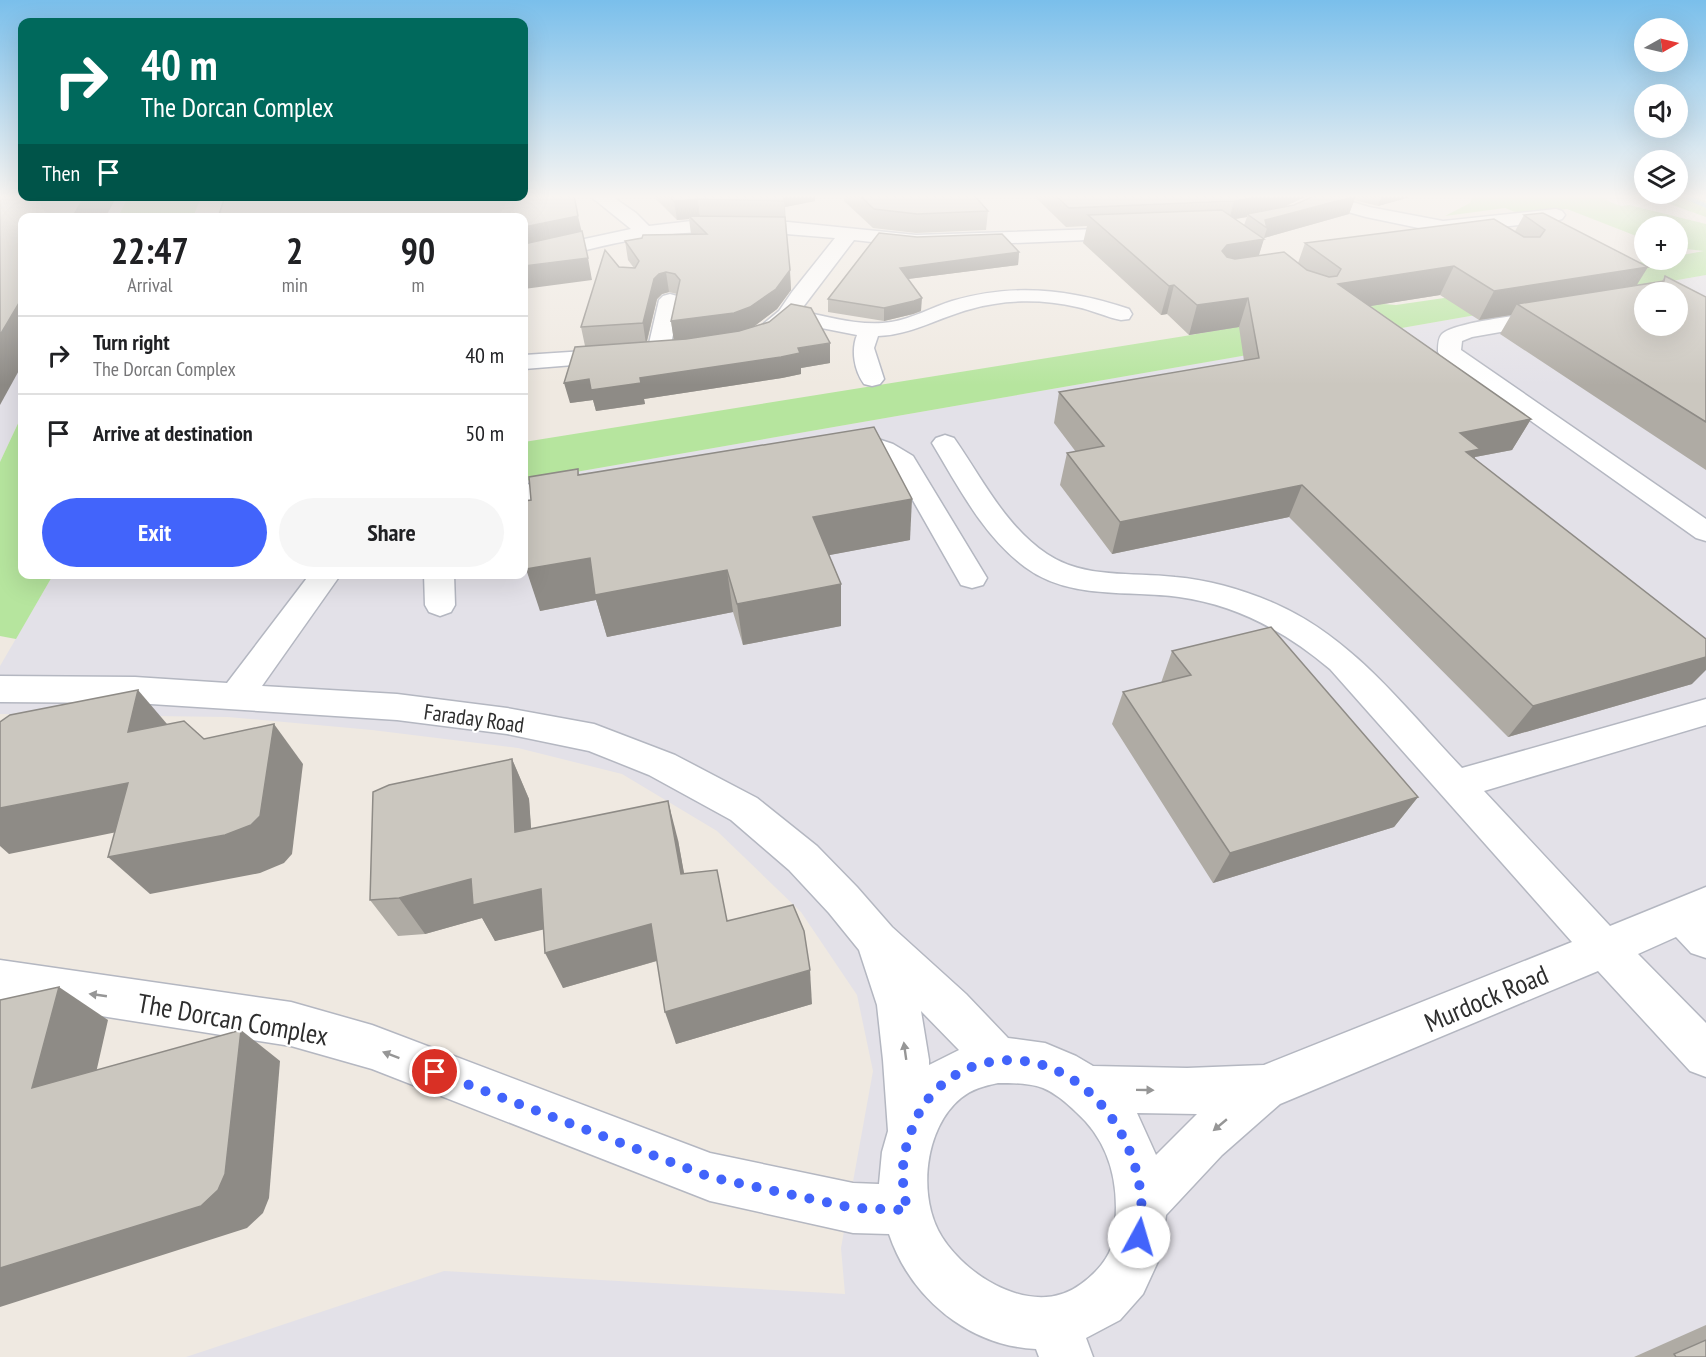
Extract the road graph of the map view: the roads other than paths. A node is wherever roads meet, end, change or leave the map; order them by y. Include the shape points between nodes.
1 (830, 258) edge
2 (1108, 286) dead end
3 (670, 300) dead end
4 (1088, 302) junction
5 (1121, 314) dead end
6 (1573, 314) edge
7 (787, 315) junction
8 (870, 329) junction
9 (741, 342) edge
10 (528, 362) edge
11 (872, 379) dead end
12 (824, 441) edge
13 (945, 442) dead end
14 (604, 480) edge
15 (528, 492) edge
16 (1706, 532) edge
17 (972, 578) dead end
18 (322, 579) edge
19 (440, 579) edge
20 (440, 605) dead end
21 (14, 689) edge
22 (237, 695) junction
23 (1706, 712) edge
24 (16, 722) edge
25 (1455, 785) junction
26 (1698, 920) edge
27 (877, 941) junction
28 (1603, 947) junction
29 (0, 980) edge
30 (1706, 1055) edge
31 (998, 1060) junction
32 (1264, 1088) junction
33 (1087, 1089) junction
34 (911, 1130) junction
35 (1142, 1205) junction
36 (907, 1210) junction
37 (1060, 1339) edge

1 - 7 street
2 - 4 street
3 - 10 street via 668,352
4 - 5 street
4 - 8 street via 1036,294 987,298 896,328
6 - 16 street via 1467,331 1451,337 1449,352
7 - 8 street
7 - 9 street via 761,335
8 - 11 street via 863,348
12 - 17 street via 857,440 884,449 904,462
13 - 25 street via 996,522 1037,562 1074,578 1202,591 1276,616 1341,661
14 - 15 street
18 - 22 street
19 - 20 street
21 - 22 street, Faraday Road
21 - 24 street
22 - 27 street, Faraday Road via 397,707 507,721 594,738 662,765 744,810 803,858
23 - 25 street
25 - 28 street
26 - 28 street, Murdock Road
27 - 31 street, Faraday Road via 951,1009
34 -> 27 street, Faraday Road via 899,1005
28 - 30 street
28 - 32 street, Murdock Road
36 -> 29 street, The Dorcan Complex via 853,1208 710,1177 372,1047 291,1024
31 - 33 street via 1028,1061 1059,1071
31 - 34 street via 969,1067 945,1081 925,1103
33 -> 32 street, Murdock Road
32 -> 35 street, Murdock Road via 1205,1138
33 - 35 street via 1111,1115 1130,1146 1141,1182
34 - 36 street via 902,1168
35 - 37 street via 1136,1255 1118,1286 1092,1310 1066,1321
36 - 37 street via 924,1255 955,1291 994,1316 1038,1324

